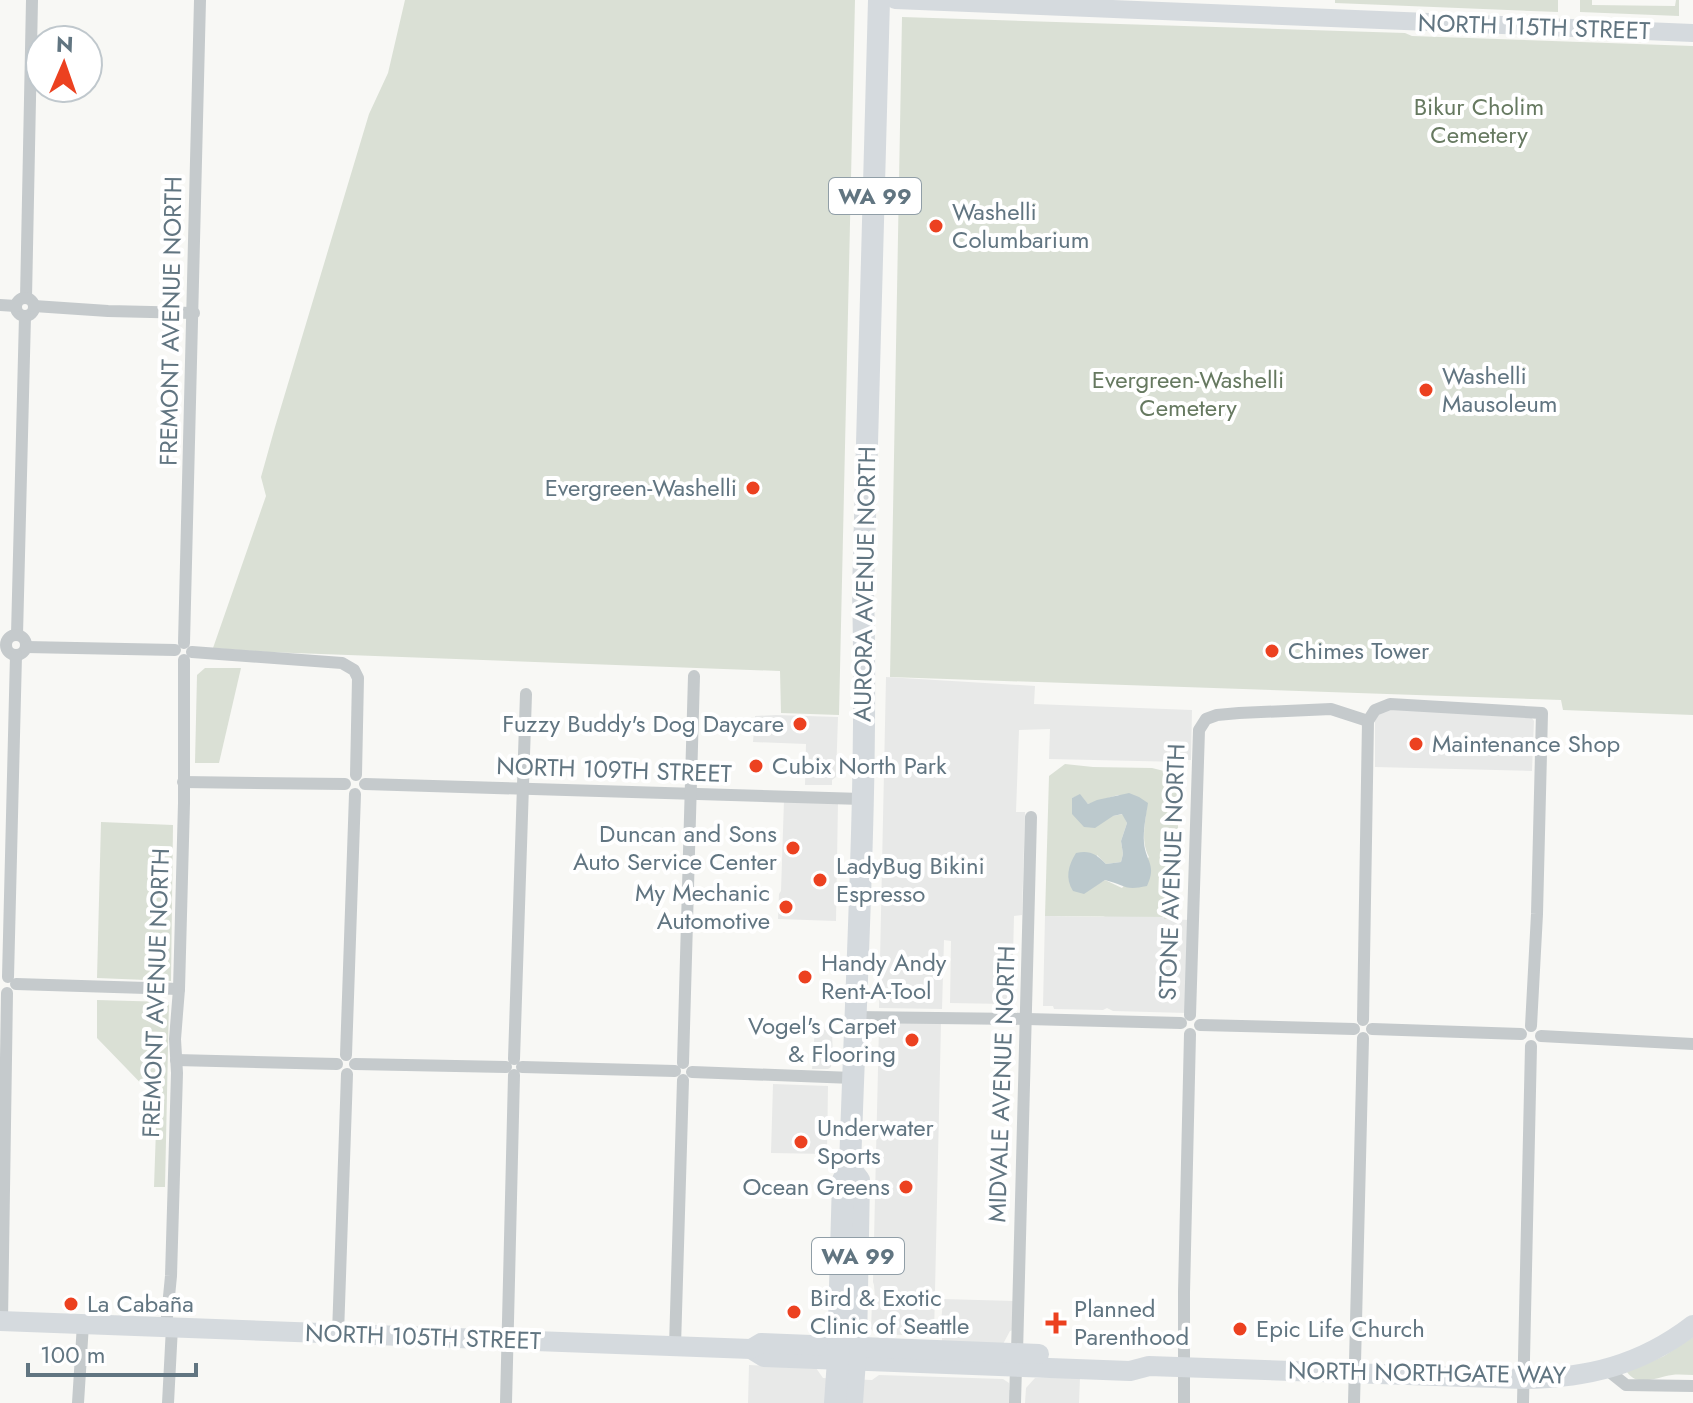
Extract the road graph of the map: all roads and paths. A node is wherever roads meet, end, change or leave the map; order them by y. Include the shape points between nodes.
1 (32, 0) edge
2 (200, 0) edge
3 (879, 0) edge
4 (895, 0) edge
5 (1215, 7) edge
6 (1693, 33) edge
7 (0, 305) edge
8 (25, 306) junction
9 (194, 313) junction
10 (8, 641) edge
11 (21, 651) junction
12 (184, 651) junction
13 (694, 676) dead end
14 (526, 694) dead end
15 (1368, 721) junction
16 (183, 782) junction
17 (355, 784) junction
18 (524, 790) junction
19 (691, 795) junction
20 (862, 799) junction
21 (1031, 817) dead end
22 (6, 985) edge
23 (179, 989) junction
24 (855, 1017) junction
25 (1027, 1019) junction
26 (1190, 1024) junction
27 (1363, 1029) junction
28 (1526, 1030) junction
29 (1536, 1041) junction
30 (1693, 1044) edge
31 (176, 1060) junction
32 (346, 1064) junction
33 (514, 1067) junction
34 (683, 1072) junction
35 (853, 1078) junction
36 (1, 1321) edge
37 (83, 1324) junction
38 (1693, 1325) edge
39 (169, 1327) junction
40 (338, 1334) junction
41 (506, 1340) junction
42 (675, 1346) junction
43 (847, 1353) junction
44 (1017, 1360) junction
45 (1185, 1368) junction
46 (1606, 1369) junction
47 (1354, 1374) junction
48 (1523, 1379) junction
49 (1693, 1386) edge
50 (78, 1403) edge
51 (168, 1403) edge
52 (506, 1403) edge
53 (835, 1403) edge
54 (852, 1403) edge
55 (1015, 1403) edge
56 (1184, 1403) edge
57 (1354, 1403) edge
58 (1523, 1403) edge

1 - 8 street
2 - 9 street, FREMONT AVENUE NORTH
3 - 20 highway, AURORA AVENUE NORTH / WA 99
4 - 5 street, NORTH 115TH STREET
5 - 6 street, NORTH 115TH STREET
7 - 8 street
8 - 9 street
8 - 10 street
9 - 12 street, FREMONT AVENUE NORTH
10 - 11 street via 24,639
11 - 12 street
11 - 22 street
12 - 16 street, FREMONT AVENUE NORTH
12 - 17 street via 342,663 354,670
13 - 19 street
14 - 18 street
15 - 26 street, STONE AVENUE NORTH via 1331,709 1239,713 1206,719 1199,730
15 - 27 street
15 - 28 street via 1375,710 1390,704 1542,713 1537,914
16 - 17 street, NORTH 109TH STREET
16 - 23 street, FREMONT AVENUE NORTH
17 - 18 street, NORTH 109TH STREET
17 - 32 street
18 - 19 street, NORTH 109TH STREET
18 - 33 street
19 - 20 street, NORTH 109TH STREET
19 - 34 street
20 - 24 highway, AURORA AVENUE NORTH / WA 99
21 - 25 street, MIDVALE AVENUE NORTH
22 - 23 street
22 - 36 street
23 - 31 street, FREMONT AVENUE NORTH
24 - 25 street
24 - 35 highway, AURORA AVENUE NORTH / WA 99
25 - 26 street
25 - 44 street, MIDVALE AVENUE NORTH
26 - 27 street
26 - 45 street, STONE AVENUE NORTH
27 - 28 street
27 - 47 street
28 - 29 street via 1538,1029
29 - 30 street
29 - 48 street
31 - 32 street
31 - 39 street, FREMONT AVENUE NORTH
32 - 33 street
32 - 40 street
33 - 34 street
33 - 41 street
34 - 35 street
34 - 42 street
35 - 43 highway, AURORA AVENUE NORTH / WA 99 via 850,1168 859,1180
36 - 37 main road, NORTH 105TH STREET
37 - 39 main road, NORTH 105TH STREET
37 - 50 street
38 - 46 main road, NORTH NORTHGATE WAY via 1659,1348
39 - 40 main road, NORTH 105TH STREET
39 - 51 street, FREMONT AVENUE NORTH
40 - 41 main road, NORTH 105TH STREET
41 - 42 main road, NORTH 105TH STREET
41 - 52 street
42 - 43 main road, NORTH 105TH STREET via 751,1349 764,1357
43 - 44 main road, NORTH NORTHGATE WAY
43 - 53 highway, AURORA AVENUE NORTH / WA 99
43 - 54 highway, AURORA AVENUE NORTH / WA 99
44 - 45 main road, NORTH NORTHGATE WAY via 1135,1359 1149,1366
44 - 55 street, MIDVALE AVENUE NORTH
45 - 47 main road, NORTH NORTHGATE WAY
45 - 56 street, STONE AVENUE NORTH
46 - 48 main road, NORTH NORTHGATE WAY
46 - 49 street via 1626,1385
47 - 48 main road, NORTH NORTHGATE WAY
47 - 57 street
48 - 58 street

